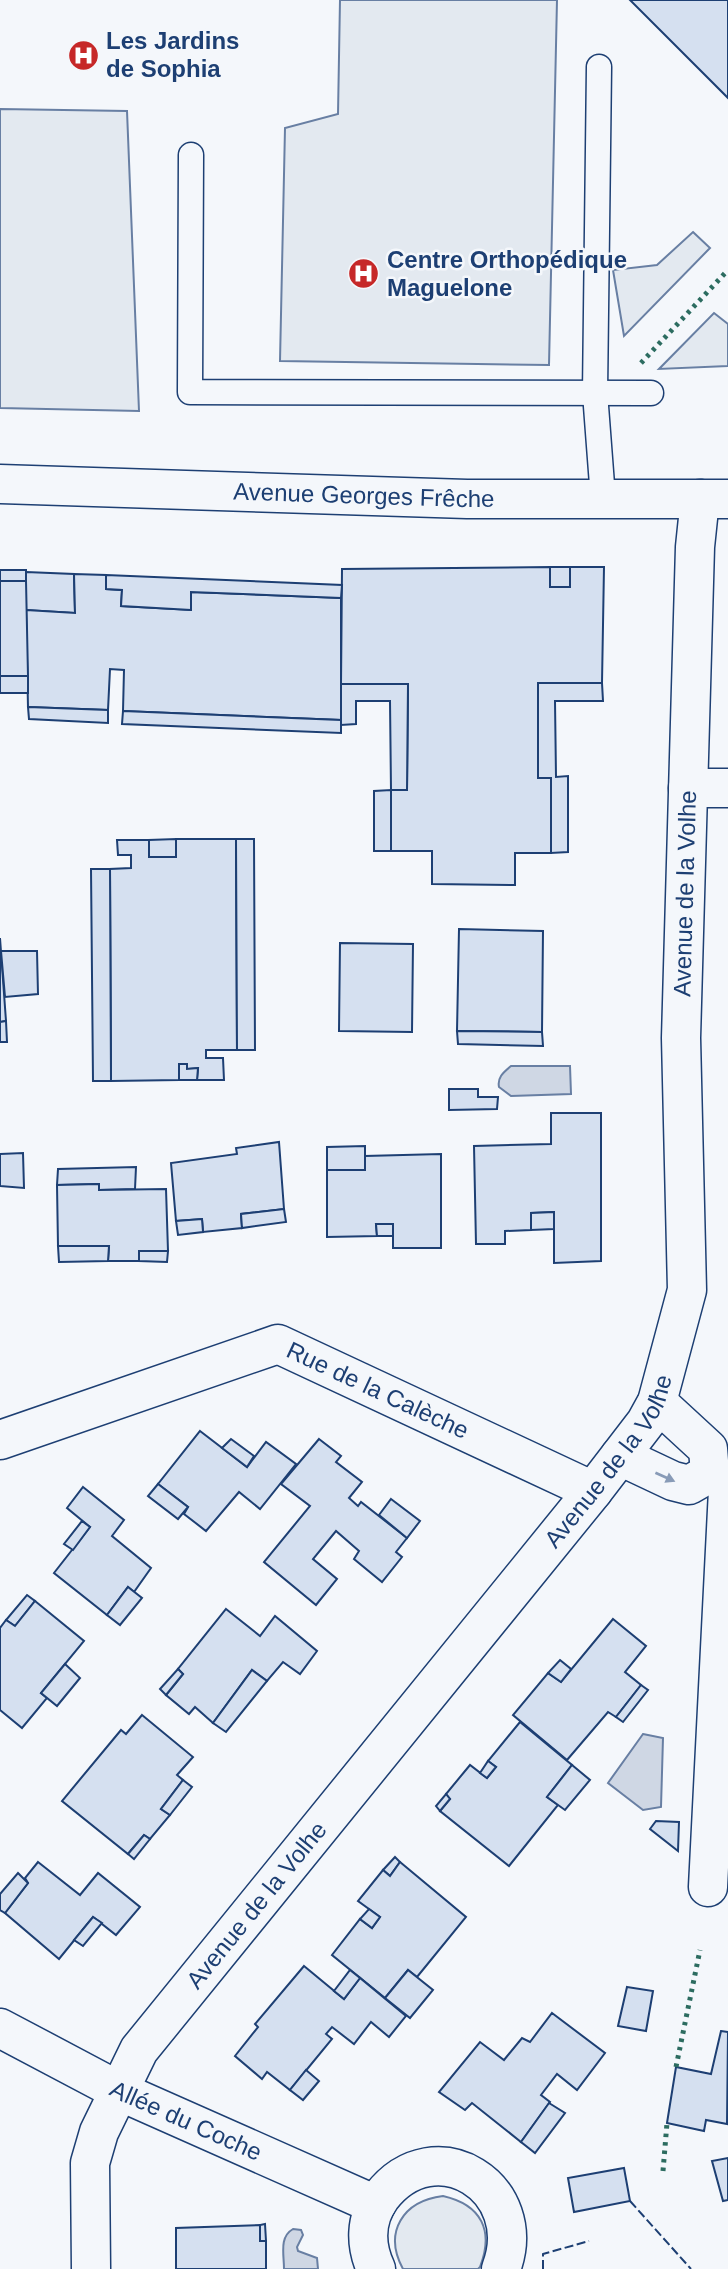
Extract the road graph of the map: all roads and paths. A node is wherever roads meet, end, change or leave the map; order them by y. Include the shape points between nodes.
1 (599, 67) dead end
2 (191, 155) dead end
3 (595, 393) junction
4 (651, 393) dead end
5 (0, 484) edge
6 (604, 498) junction
7 (714, 499) edge
8 (688, 788) junction
9 (728, 788) edge
10 (657, 1402) junction
11 (0, 1440) edge
12 (620, 1456) junction
13 (722, 1482) edge
14 (593, 1491) junction
15 (708, 1887) dead end
16 (0, 2028) edge
17 (119, 2091) junction
18 (376, 2205) junction
19 (91, 2269) edge
20 (376, 2269) edge
21 (501, 2269) edge

1 - 3 lane
2 - 3 lane via 190,391
3 - 4 lane
3 - 6 lane
5 - 6 street, Avenue Georges Frêche via 467,499
6 - 7 street, Avenue Georges Frêche
7 - 8 street, Avenue de la Volhe via 695,547
8 - 9 street
8 - 10 street, Avenue de la Volhe via 681,1038 687,1290
10 - 12 street, Avenue de la Volhe
10 - 13 street via 708,1449
11 - 14 street, Rue de la Calèche via 278,1344
12 -> 13 street via 673,1481 689,1485
12 - 14 street, Avenue de la Volhe
13 - 15 street
14 - 17 street, Avenue de la Volhe via 139,2050
16 - 17 street, Allée du Coche
17 - 18 street, Allée du Coche
17 - 19 street, Avenue de la Volhe via 90,2163
18 - 20 street via 368,2225
18 - 21 street via 391,2185 410,2171 434,2166 459,2169 481,2180 497,2198 506,2220 509,2244

